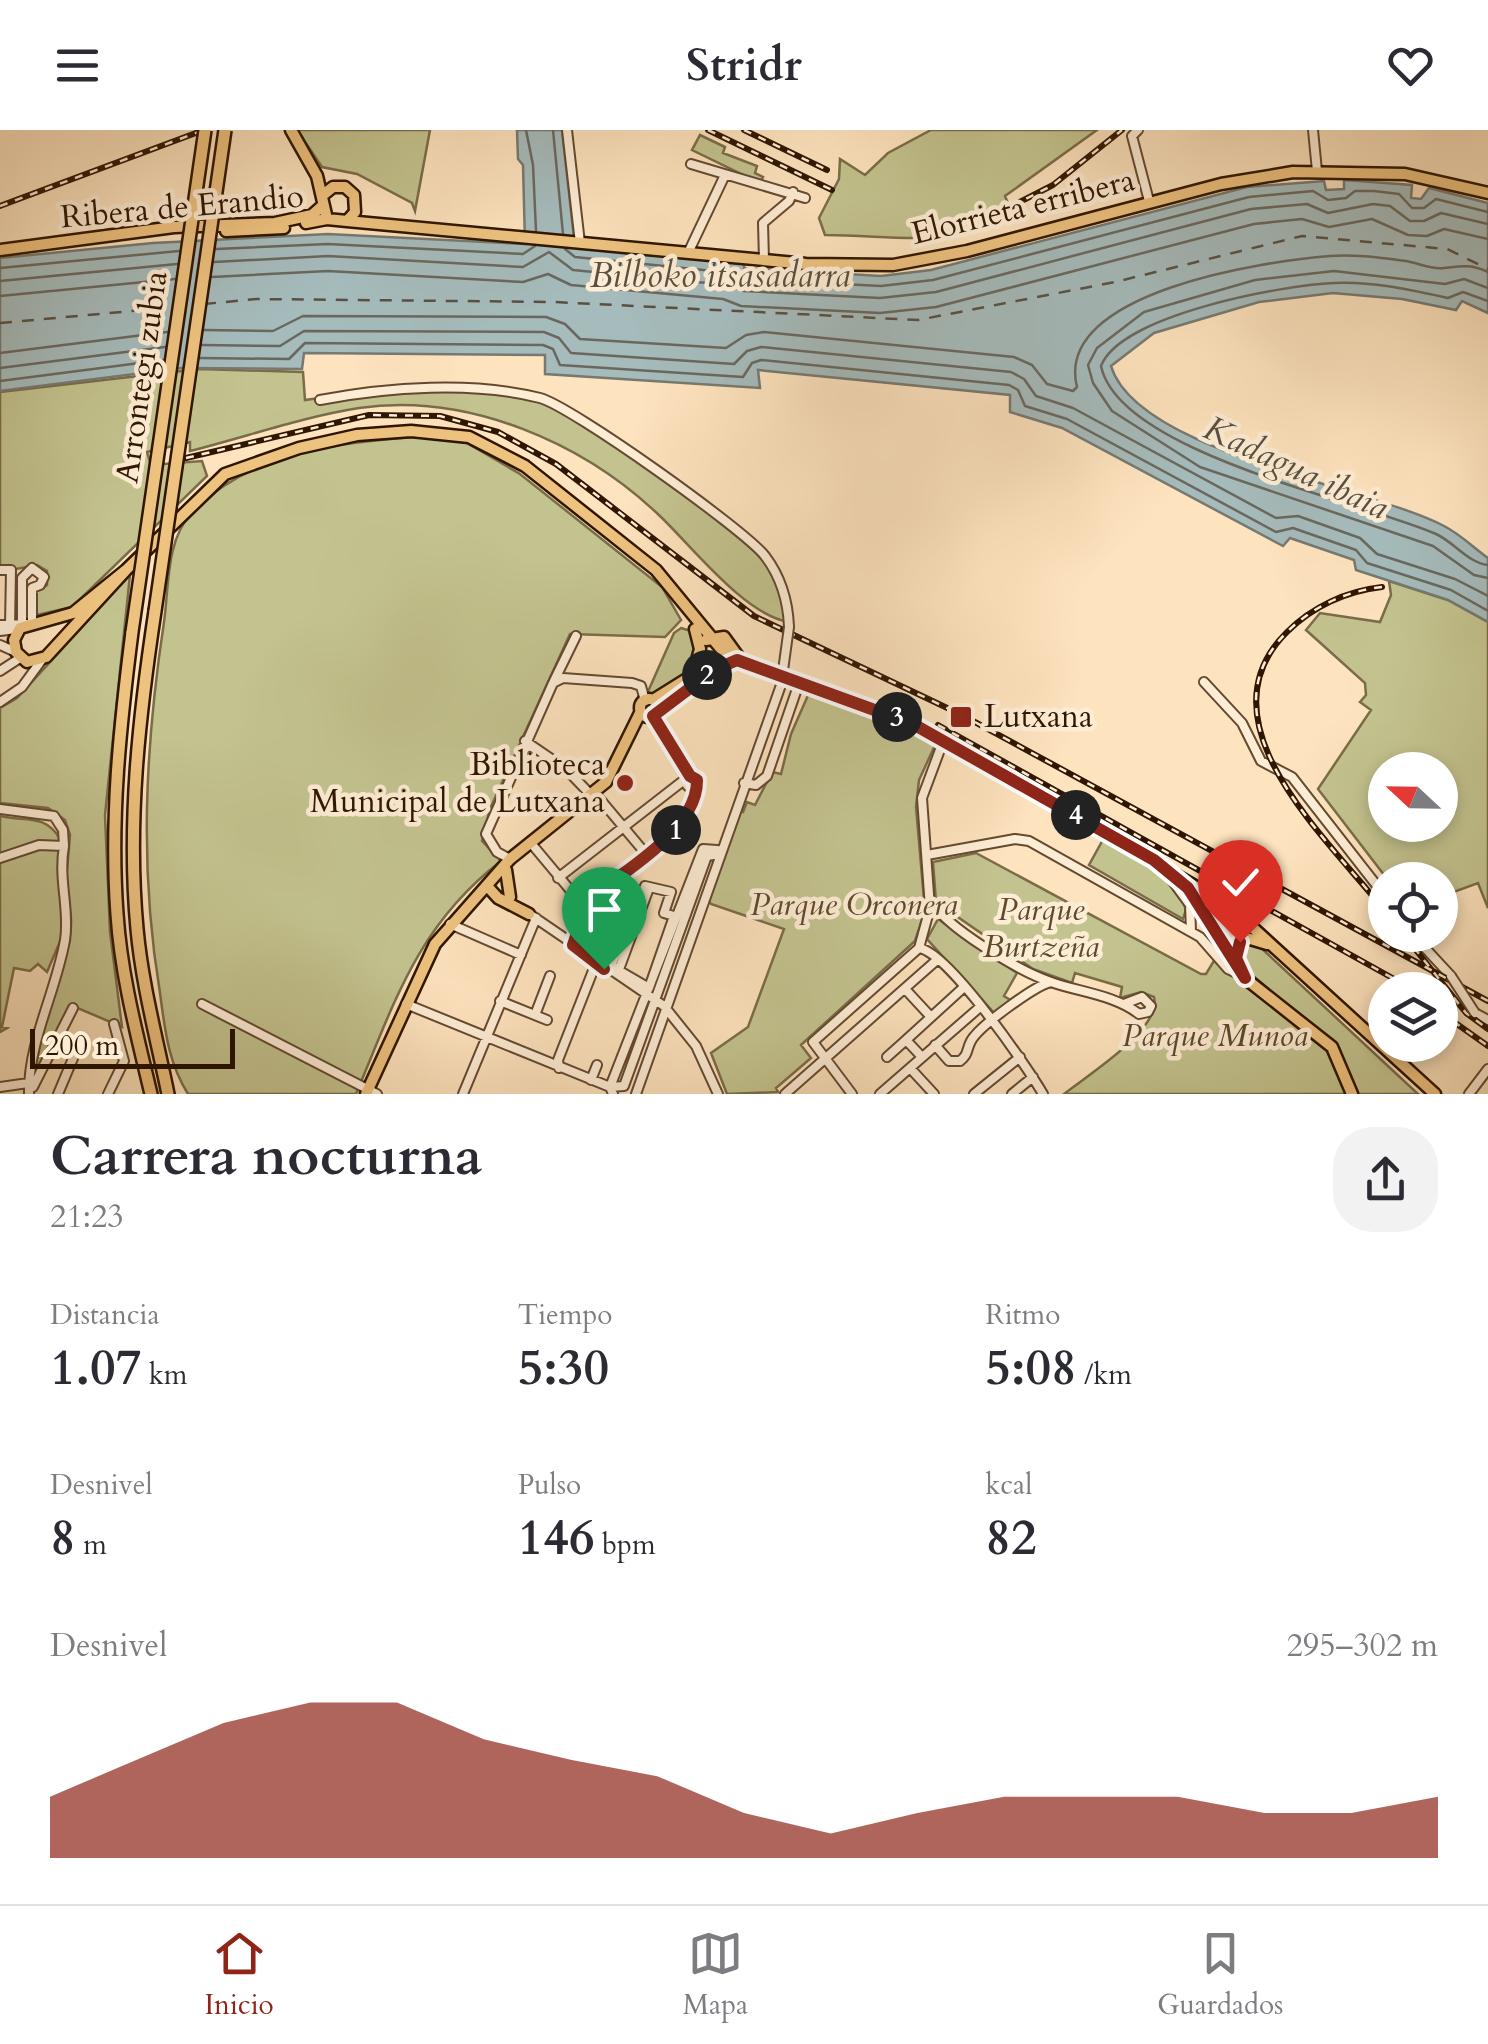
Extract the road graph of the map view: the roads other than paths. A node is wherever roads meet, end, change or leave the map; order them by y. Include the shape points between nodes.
1 (205, 130) edge
2 (225, 130) edge
3 (291, 130) edge
4 (567, 130) edge
5 (1138, 130) edge
6 (1313, 130) edge
7 (691, 164) dead end
8 (1317, 171) junction
9 (724, 177) junction
10 (793, 192) junction
11 (1488, 193) edge
12 (326, 197) junction
13 (806, 198) dead end
14 (1149, 201) junction
15 (357, 206) junction
16 (327, 219) junction
17 (347, 222) junction
18 (466, 233) junction
19 (577, 242) junction
20 (41, 245) junction
21 (0, 250) edge
22 (688, 253) junction
23 (764, 260) junction
24 (320, 400) dead end
25 (0, 570) edge
26 (126, 570) junction
27 (18, 626) edge
28 (576, 636) dead end
29 (706, 642) junction
30 (1, 646) edge
31 (50, 652) junction
32 (21, 657) junction
33 (41, 661) junction
34 (740, 661) junction
35 (0, 671) edge
36 (697, 677) junction
37 (26, 681) junction
38 (1204, 682) dead end
39 (553, 683) junction
40 (799, 683) junction
41 (0, 702) edge
42 (648, 707) junction
43 (527, 738) junction
44 (944, 740) junction
45 (692, 779) junction
46 (744, 783) junction
47 (594, 794) junction
48 (0, 809) edge
49 (624, 826) junction
50 (532, 844) junction
51 (64, 846) junction
52 (718, 852) junction
53 (646, 854) junction
54 (928, 855) junction
55 (0, 858) edge
56 (1152, 862) junction
57 (508, 865) junction
58 (1368, 874) edge
59 (558, 878) junction
60 (490, 882) junction
61 (930, 895) junction
62 (504, 897) junction
63 (470, 901) junction
64 (581, 903) junction
65 (942, 914) junction
66 (532, 916) junction
67 (928, 922) junction
68 (450, 924) junction
69 (1186, 929) junction
70 (570, 941) junction
71 (1274, 947) junction
72 (919, 948) junction
73 (1429, 952) edge
74 (521, 955) junction
75 (938, 959) junction
76 (596, 963) junction
77 (1028, 972) junction
78 (618, 973) junction
79 (550, 976) dead end
80 (1243, 977) junction
81 (1051, 982) junction
82 (1036, 987) junction
83 (964, 988) junction
84 (906, 990) junction
85 (866, 995) junction
86 (656, 1000) junction
87 (500, 1001) junction
88 (202, 1004) dead end
89 (406, 1004) junction
90 (1124, 1004) dead end
91 (980, 1007) junction
92 (73, 1008) dead end
93 (882, 1012) junction
94 (535, 1015) junction
95 (931, 1017) junction
96 (547, 1020) dead end
97 (1488, 1020) edge
98 (993, 1021) junction
99 (114, 1024) dead end
100 (484, 1037) junction
101 (906, 1040) junction
102 (79, 1044) dead end
103 (935, 1046) junction
104 (886, 1056) dead end
105 (1020, 1057) junction
106 (922, 1058) junction
107 (825, 1061) junction
108 (597, 1065) dead end
109 (560, 1068) junction
110 (910, 1068) junction
111 (1488, 1068) edge
112 (1033, 1078) junction
113 (591, 1080) junction
114 (890, 1085) junction
115 (0, 1087) edge
116 (30, 1088) edge
117 (611, 1091) edge
118 (371, 1092) edge
119 (58, 1094) edge
120 (108, 1094) edge
121 (148, 1094) edge
122 (170, 1094) edge
123 (463, 1094) edge
124 (636, 1094) edge
125 (718, 1094) edge
126 (785, 1094) edge
127 (852, 1094) edge
128 (880, 1094) edge
129 (898, 1094) edge
130 (934, 1094) edge
131 (974, 1094) edge
132 (1012, 1094) edge
133 (1042, 1094) edge
134 (1352, 1094) edge
135 (1435, 1094) edge
136 (1469, 1094) edge

1 - 121 highway, Arrontegi zubia, bridge via 132,632 115,798 117,913
2 - 122 highway, Arrontegi zubia, bridge via 137,749 138,936
3 - 12 main road
4 - 19 street
5 - 14 street via 1132,136
6 - 8 street
7 - 9 street
8 - 11 main road, Elorrieta erribera via 1405,174
8 - 14 main road, Elorrieta erribera via 1257,176
9 - 10 street
9 - 22 street
10 - 13 street
10 - 23 street via 763,223
12 - 15 main road, Ribera de Erandio via 350,190
12 - 16 main road
12 - 20 main road, Ribera de Erandio via 312,215 275,223 174,227
14 - 23 main road, Elorrieta erribera via 909,264
15 - 17 main road
15 - 18 main road, Ribera de Erandio via 372,220
16 - 17 main road, Ribera de Erandio
16 - 20 main road, Ribera de Erandio via 270,230
17 - 18 main road, Ribera de Erandio
18 - 19 main road, Ribera de Erandio
19 - 22 main road, Ribera de Erandio
20 - 21 main road, Ribera de Erandio
22 - 23 main road, Elorrieta erribera
24 - 46 street, bridge via 362,392 507,391 559,405 753,542 782,586 789,627 786,671
25 - 27 street via 11,570
26 - 27 main road via 73,613
26 - 29 main road via 224,474 357,435 468,437 504,453 656,570
26 - 31 main road
27 - 27 street via 32,588 44,577 32,568 22,578
27 - 31 main road via 51,635
27 - 32 main road via 14,640
28 - 39 street
29 - 34 main road
29 - 36 main road
30 - 32 street
31 - 33 main road
32 - 33 main road
32 - 35 street
32 - 37 street
33 - 37 street
34 - 36 main road
34 - 40 main road
36 - 42 main road
37 - 41 street
38 - 58 street via 1242,723 1260,761 1292,778
39 - 42 street via 557,678 641,686
39 - 43 street
40 - 44 main road
40 - 46 street via 767,776 756,785
42 - 45 street
42 - 47 main road
43 - 47 street
43 - 57 street via 486,834
44 - 54 street via 922,798
44 - 56 main road
45 - 49 street
45 - 53 street via 685,822
46 - 52 street
47 - 49 street
47 - 50 main road
48 - 51 street via 54,816
49 - 53 street
49 - 59 street
50 - 57 main road
50 - 59 street
51 - 55 street via 39,845
51 - 116 street via 66,935
52 - 86 street
52 - 86 street via 703,849
53 - 64 street
54 - 61 street
54 - 69 street via 1022,839
56 - 69 street via 1190,904
56 - 71 main road via 1230,906
56 - 80 main road via 1192,894
57 - 60 main road
57 - 62 main road
59 - 64 street
60 - 62 main road
60 - 63 main road
61 - 65 street
61 - 67 street
62 - 63 main road
62 - 66 main road
63 - 68 main road
64 - 70 street via 585,910
65 - 67 street
65 - 77 street
66 - 70 street
66 - 74 street
67 - 72 street
68 - 74 street
68 - 89 main road
69 - 80 street
70 - 76 street
71 - 80 main road via 1240,942 1236,958
71 - 135 main road
72 - 75 street
72 - 85 street
73 - 97 street, bridge
74 - 87 street
75 - 83 street
75 - 84 street
76 - 78 street
76 - 109 street
77 - 81 street
77 - 82 street
78 - 78 street via 649,888 672,892 664,912 674,916 649,988
78 - 86 street
79 - 94 street
80 - 134 main road via 1320,1035 1342,1063
81 - 82 street
81 - 90 street
82 - 98 street
83 - 91 street
83 - 95 street
84 - 93 street
84 - 95 street
85 - 93 street
85 - 107 street via 812,1042
86 - 117 street
86 - 117 street via 624,1086
86 - 124 street
86 - 125 street via 696,1046
87 - 94 street
87 - 100 street
88 - 118 street
89 - 100 street
89 - 118 main road
91 - 98 street
91 - 103 street
92 - 116 street
93 - 107 street
94 - 96 street
95 - 101 street
98 - 103 street via 957,1062
98 - 105 street
99 - 120 street via 124,1062
100 - 109 street
100 - 123 street
101 - 104 street
101 - 106 street
102 - 119 street
103 - 106 street
105 - 112 street
105 - 131 street
106 - 110 street
107 - 126 street
107 - 127 street
108 - 113 street
109 - 113 street
110 - 114 street
110 - 130 street
111 - 136 street
112 - 132 street
112 - 133 street
113 - 117 street
114 - 128 street
114 - 129 street
115 - 116 street

